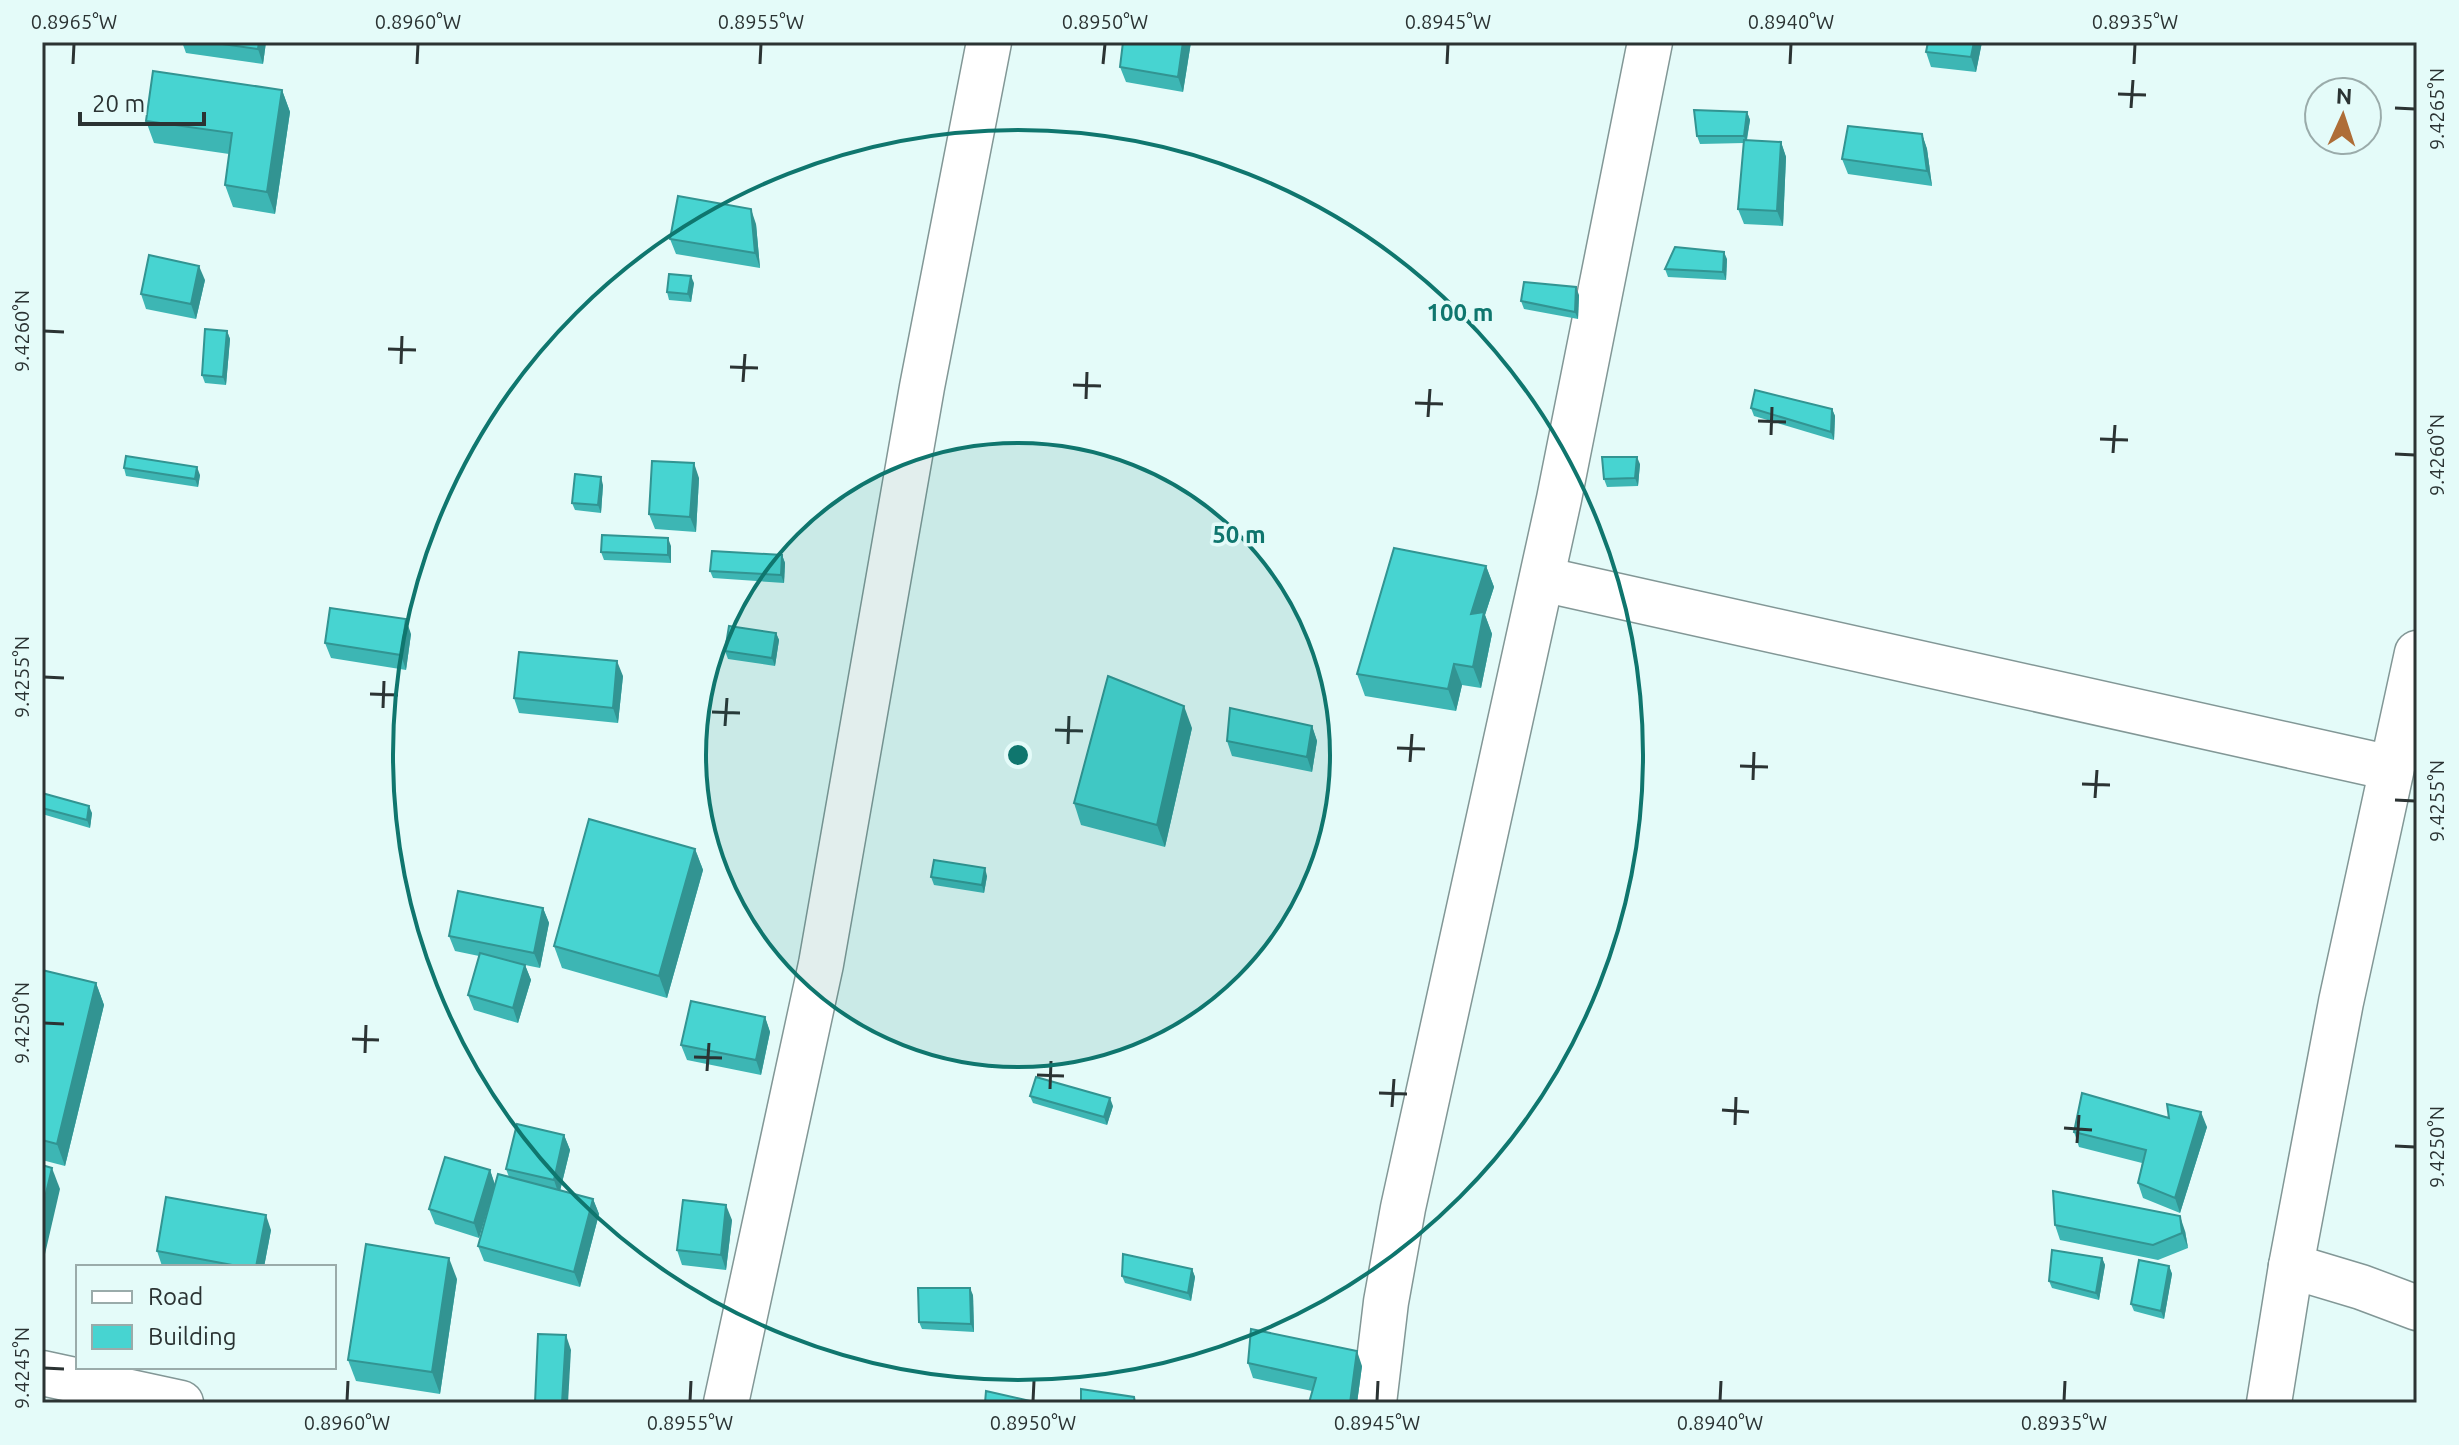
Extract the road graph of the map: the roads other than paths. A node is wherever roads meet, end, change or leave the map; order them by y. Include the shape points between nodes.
1 (989, 42) edge
2 (1650, 42) edge
3 (1542, 579) junction
4 (2417, 654) edge
5 (2391, 768) junction
6 (2291, 1266) junction
7 (2417, 1308) edge
8 (42, 1373) edge
9 (181, 1403) edge
10 (726, 1403) edge
11 (1374, 1403) edge
12 (2269, 1403) edge

1 - 10 street via 922,387 821,964
2 - 3 street
3 - 5 street
3 - 11 street via 1403,1208
4 - 5 street
5 - 6 street
6 - 7 street
6 - 12 street
8 - 9 street

